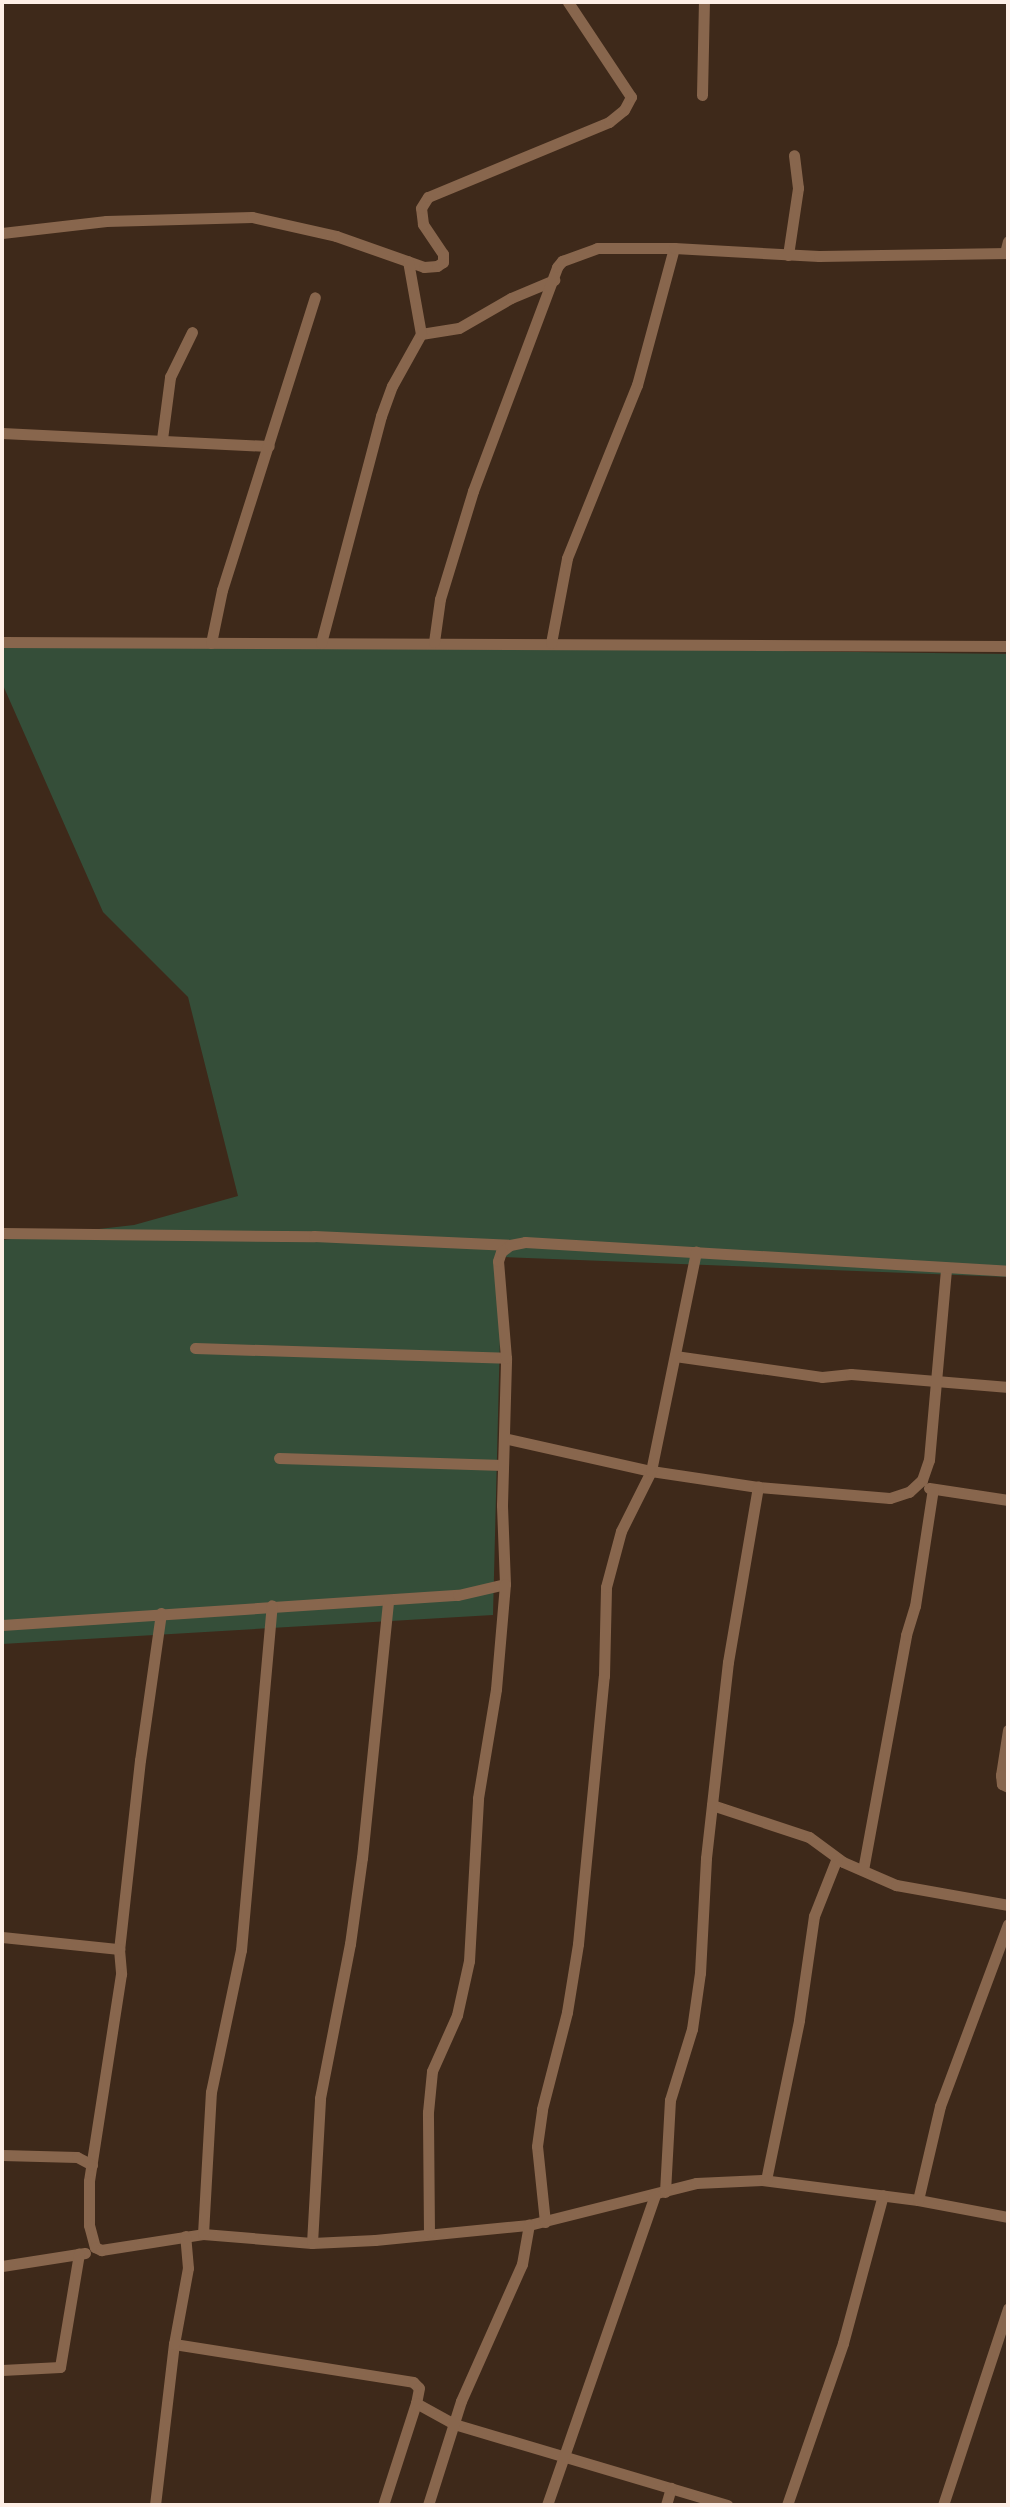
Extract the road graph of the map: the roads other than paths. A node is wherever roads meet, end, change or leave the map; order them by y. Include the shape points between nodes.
1 (568, 2) edge
2 (704, 2) edge
3 (702, 95) dead end
4 (794, 155) dead end
5 (2, 233) edge
6 (674, 248) junction
7 (1007, 249) edge
8 (788, 255) junction
9 (408, 261) junction
10 (553, 275) junction
11 (315, 297) dead end
12 (192, 332) dead end
13 (421, 334) junction
14 (2, 433) edge
15 (162, 439) junction
16 (269, 446) junction
17 (2, 642) edge
18 (434, 642) junction
19 (211, 643) junction
20 (321, 643) junction
21 (551, 643) junction
22 (1008, 646) edge
23 (2, 1233) edge
24 (510, 1245) junction
25 (696, 1252) junction
26 (946, 1268) junction
27 (1008, 1271) edge
28 (195, 1348) dead end
29 (675, 1356) junction
30 (506, 1358) junction
31 (938, 1383) junction
32 (1008, 1387) edge
33 (504, 1438) junction
34 (279, 1458) dead end
35 (503, 1465) junction
36 (651, 1471) junction
37 (917, 1486) junction
38 (758, 1487) junction
39 (933, 1489) junction
40 (1008, 1500) edge
41 (505, 1584) junction
42 (388, 1600) junction
43 (272, 1605) junction
44 (161, 1613) junction
45 (2, 1625) edge
46 (1008, 1730) edge
47 (1008, 1787) edge
48 (712, 1805) junction
49 (837, 1858) junction
50 (863, 1870) junction
51 (1008, 1905) edge
52 (1008, 1924) edge
53 (2, 1937) edge
54 (119, 1949) junction
55 (2, 2155) edge
56 (92, 2165) junction
57 (766, 2180) junction
58 (660, 2193) junction
59 (883, 2195) junction
60 (918, 2200) junction
61 (1008, 2217) edge
62 (545, 2222) junction
63 (529, 2225) junction
64 (429, 2233) junction
65 (203, 2234) junction
66 (185, 2236) junction
67 (312, 2243) junction
68 (101, 2250) junction
69 (79, 2254) junction
70 (2, 2266) edge
71 (1008, 2308) edge
72 (1003, 2343) edge
73 (174, 2344) junction
74 (2, 2370) edge
75 (416, 2403) junction
76 (454, 2424) junction
77 (563, 2457) junction
78 (671, 2488) junction
79 (155, 2505) edge
80 (383, 2505) edge
81 (428, 2505) edge
82 (547, 2505) edge
83 (666, 2505) edge
84 (727, 2505) edge
85 (787, 2505) edge
86 (943, 2505) edge

1 - 9 street via 631,97 624,110 609,122 428,197 421,208 423,224 443,262 424,267
2 - 3 street
4 - 8 street via 798,188
5 - 9 street via 106,221 252,217 336,236
6 - 8 street
6 - 10 street via 597,248 562,261
6 - 21 street via 637,385 567,558
7 - 8 street
9 - 13 street
10 - 13 street via 459,328
10 - 18 street via 473,491 440,599
11 - 16 street
12 - 15 street via 170,377
13 - 20 street via 381,416
14 - 15 street
15 - 16 street
16 - 19 street via 222,590
17 - 19 street
18 - 20 street
18 - 21 street
19 - 20 street
21 - 22 street
23 - 24 street via 314,1236
24 - 25 street
24 - 30 street via 498,1261
25 - 26 street
25 - 29 street
26 - 27 street
26 - 31 street
28 - 30 street
29 - 31 street via 822,1377 851,1374
29 - 36 street
30 - 33 street
31 - 32 street
31 - 37 street via 929,1460
33 - 35 street
33 - 36 street
34 - 35 street
35 - 41 street
36 - 38 street
36 - 62 street via 621,1531 606,1587 604,1676 578,1944 537,2146
37 - 38 street via 890,1498
37 - 39 street
38 - 48 street via 728,1662
39 - 40 street
39 - 50 street
41 - 42 street via 458,1595
41 - 64 street via 496,1689 478,1798 469,1961 457,2015 440,2049 431,2085
42 - 43 street
42 - 67 street via 362,1858 320,2098
43 - 44 street
43 - 65 street via 241,1950 211,2092
44 - 45 street
44 - 54 street
46 - 47 street via 1001,1775
48 - 49 street via 809,1837
48 - 58 street via 700,1973 692,2029 670,2100
49 - 50 street
49 - 57 street via 814,1916
50 - 51 street via 908,1888
52 - 60 street via 940,2106
53 - 54 street
54 - 56 street via 121,1974
55 - 56 street via 77,2157
56 - 68 street via 89,2225 95,2247
57 - 58 street via 696,2183
57 - 59 street
58 - 62 street
58 - 77 street
59 - 60 street
59 - 85 street via 843,2343
60 - 61 street
62 - 63 street
63 - 64 street
63 - 76 street via 522,2264
64 - 67 street
65 - 66 street
65 - 67 street
66 - 68 street
66 - 73 street via 188,2268
68 - 69 street
69 - 70 street
69 - 74 street via 60,2367
71 - 72 street
72 - 86 street
73 - 75 street via 413,2382 419,2388
73 - 79 street
75 - 76 street
75 - 80 street
76 - 77 street
76 - 81 street
77 - 78 street
77 - 82 street
78 - 83 street
78 - 84 street

